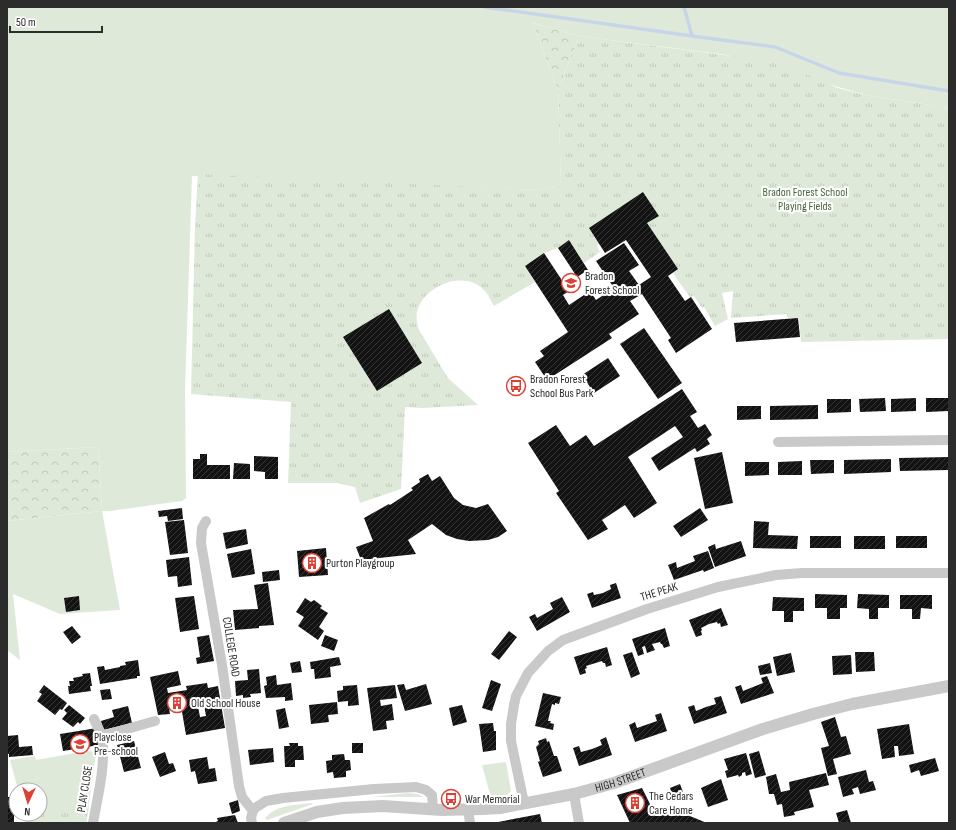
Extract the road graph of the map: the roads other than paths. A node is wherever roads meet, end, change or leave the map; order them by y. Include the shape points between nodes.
1 (949, 440) edge
2 (778, 442) dead end
3 (206, 520) dead end
4 (949, 573) edge
5 (949, 686) edge
6 (94, 719) dead end
7 (155, 721) dead end
8 (102, 736) junction
9 (574, 794) junction
10 (524, 803) junction
11 (433, 809) junction
12 (468, 810) junction
13 (253, 811) junction
14 (93, 823) edge
15 (252, 823) edge
16 (284, 823) edge
17 (470, 823) edge
18 (579, 823) edge

1 - 2 street
3 - 13 street, COLLEGE ROAD via 202,528 201,543 239,786 242,797
4 - 10 street, THE PEAK via 802,573 769,576 718,587 647,609 563,640 548,651 528,673 514,705 511,741
5 - 9 street, HIGH STREET via 813,714 763,729 614,783
6 - 8 street, PLAY CLOSE
7 - 8 street
8 - 14 street, PLAY CLOSE via 102,764
9 - 10 street, HIGH STREET
9 - 18 street
10 - 12 street, HIGH STREET
11 - 12 street, HIGH STREET
11 - 13 street via 432,795 416,787 283,798 266,801
11 - 16 street, HIGH STREET via 383,806 343,808 317,812
12 - 17 street
13 - 15 street

